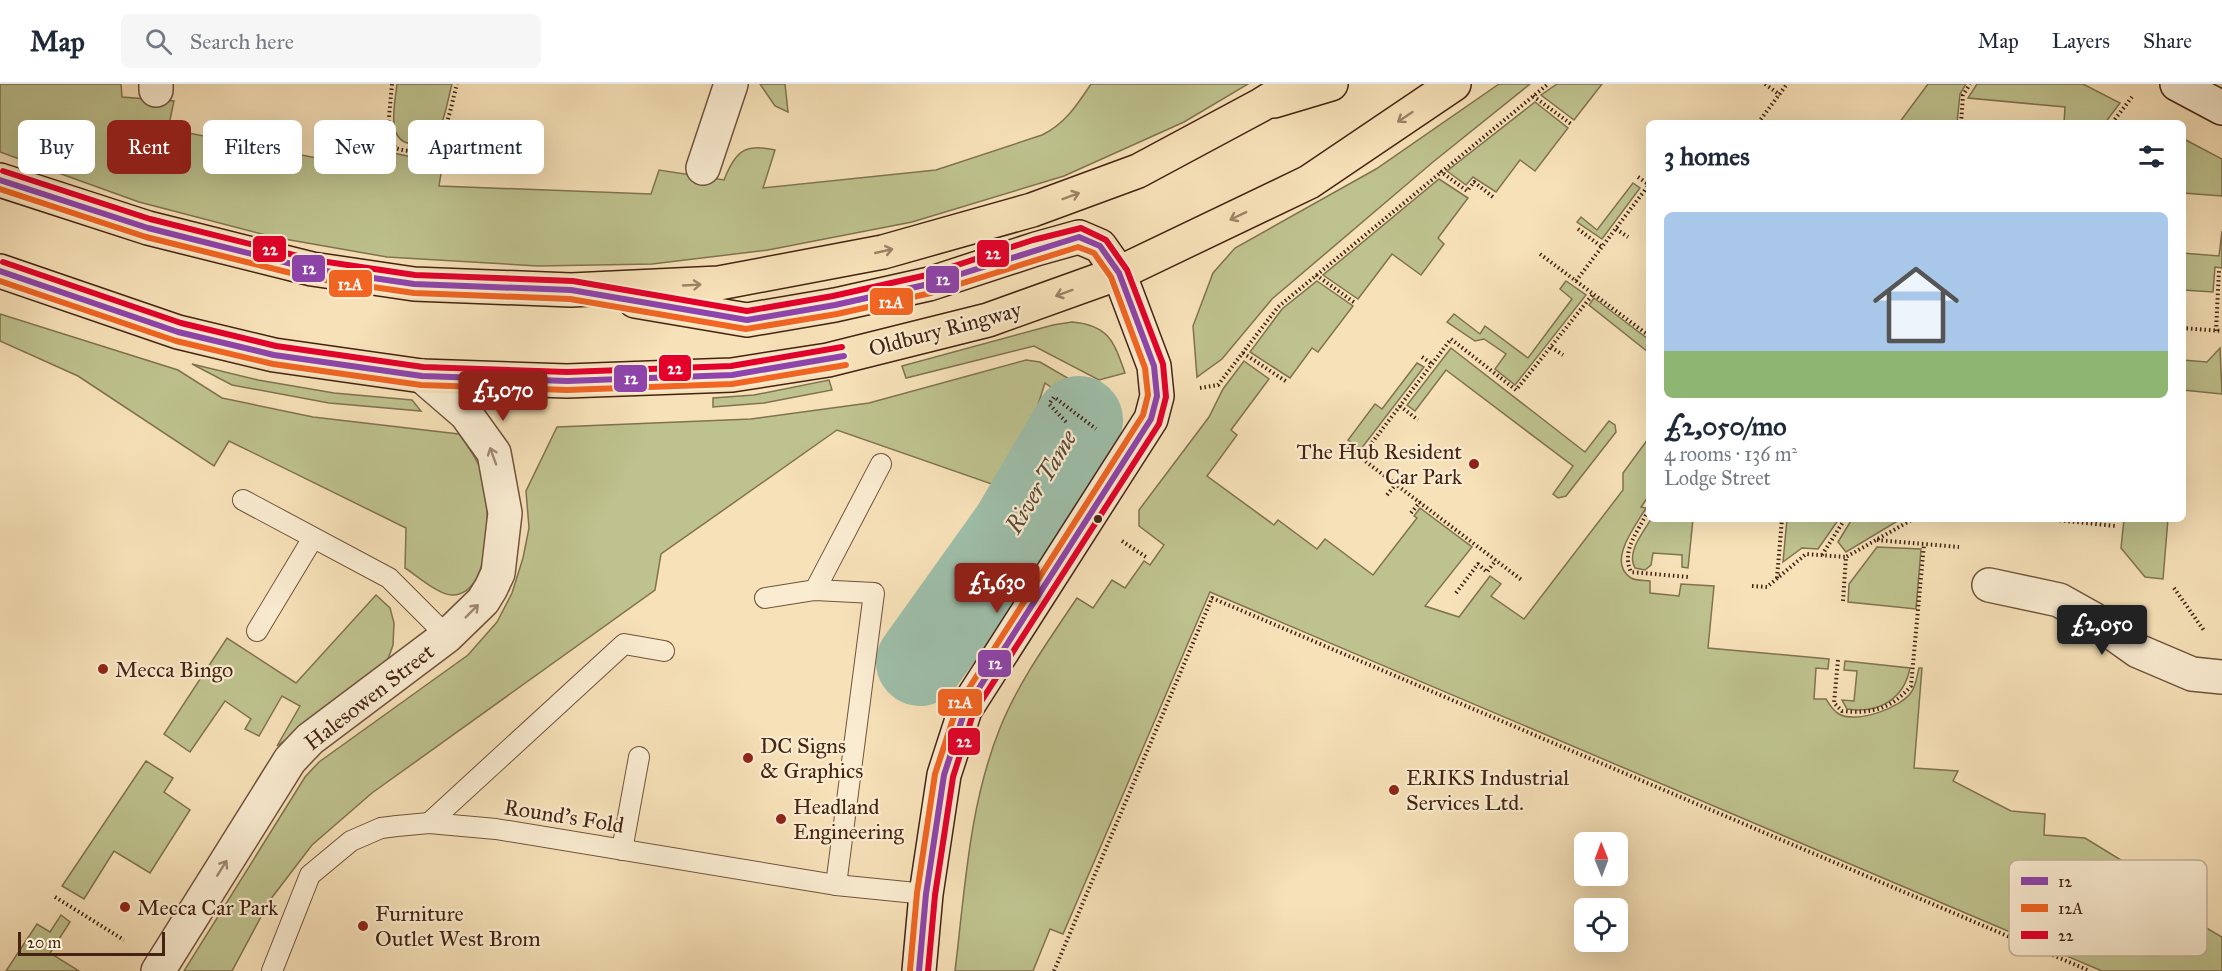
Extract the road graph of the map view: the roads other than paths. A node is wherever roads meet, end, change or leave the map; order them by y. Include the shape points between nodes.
1 (732, 84) edge
2 (1295, 84) edge
3 (1330, 84) edge
4 (1454, 84) edge
5 (2177, 84) edge
6 (1264, 104) junction
7 (2222, 108) edge
8 (703, 168) dead end
9 (0, 180) edge
10 (0, 271) edge
11 (1119, 273) junction
12 (571, 290) junction
13 (422, 376) junction
14 (881, 464) dead end
15 (243, 500) dead end
16 (313, 538) junction
17 (1989, 585) dead end
18 (815, 590) junction
19 (765, 598) dead end
20 (257, 632) dead end
21 (447, 636) junction
22 (664, 651) dead end
23 (2222, 677) edge
24 (639, 757) dead end
25 (429, 823) junction
26 (622, 850) junction
27 (836, 885) junction
28 (926, 894) junction
29 (158, 971) edge
30 (272, 971) edge
31 (919, 971) edge

1 - 8 street
2 - 6 main road
3 - 6 main road
4 -> 11 main road, Oldbury Ringway via 1309,182
5 - 7 street
12 -> 6 main road via 719,284 883,252 1032,210 1138,171
9 - 12 main road via 148,228 312,269 414,284
10 - 13 main road, Oldbury Ringway via 178,332 274,355
11 - 12 main road via 1100,246 1079,237 929,284 747,320
11 -> 13 main road, Oldbury Ringway via 988,320 828,360 732,375 567,381
11 - 28 street via 1154,366 1156,396 1151,419 965,710 944,775
21 -> 13 street, Halesowen Street via 491,588 498,573 505,513 494,453 466,414
14 - 18 lane
15 - 16 lane
16 - 20 lane
16 - 21 lane via 389,578
17 - 23 street via 2059,600 2138,651 2192,674
18 - 19 lane
18 - 27 lane via 874,593
29 -> 21 street, Halesowen Street via 290,760 310,739
22 - 25 lane via 624,644
24 - 26 lane
25 - 26 lane, Round's Fold
25 - 30 lane, Round's Fold via 381,828 351,841 310,875
26 - 27 lane, Round's Fold
27 - 28 lane, Round's Fold
28 - 31 street

